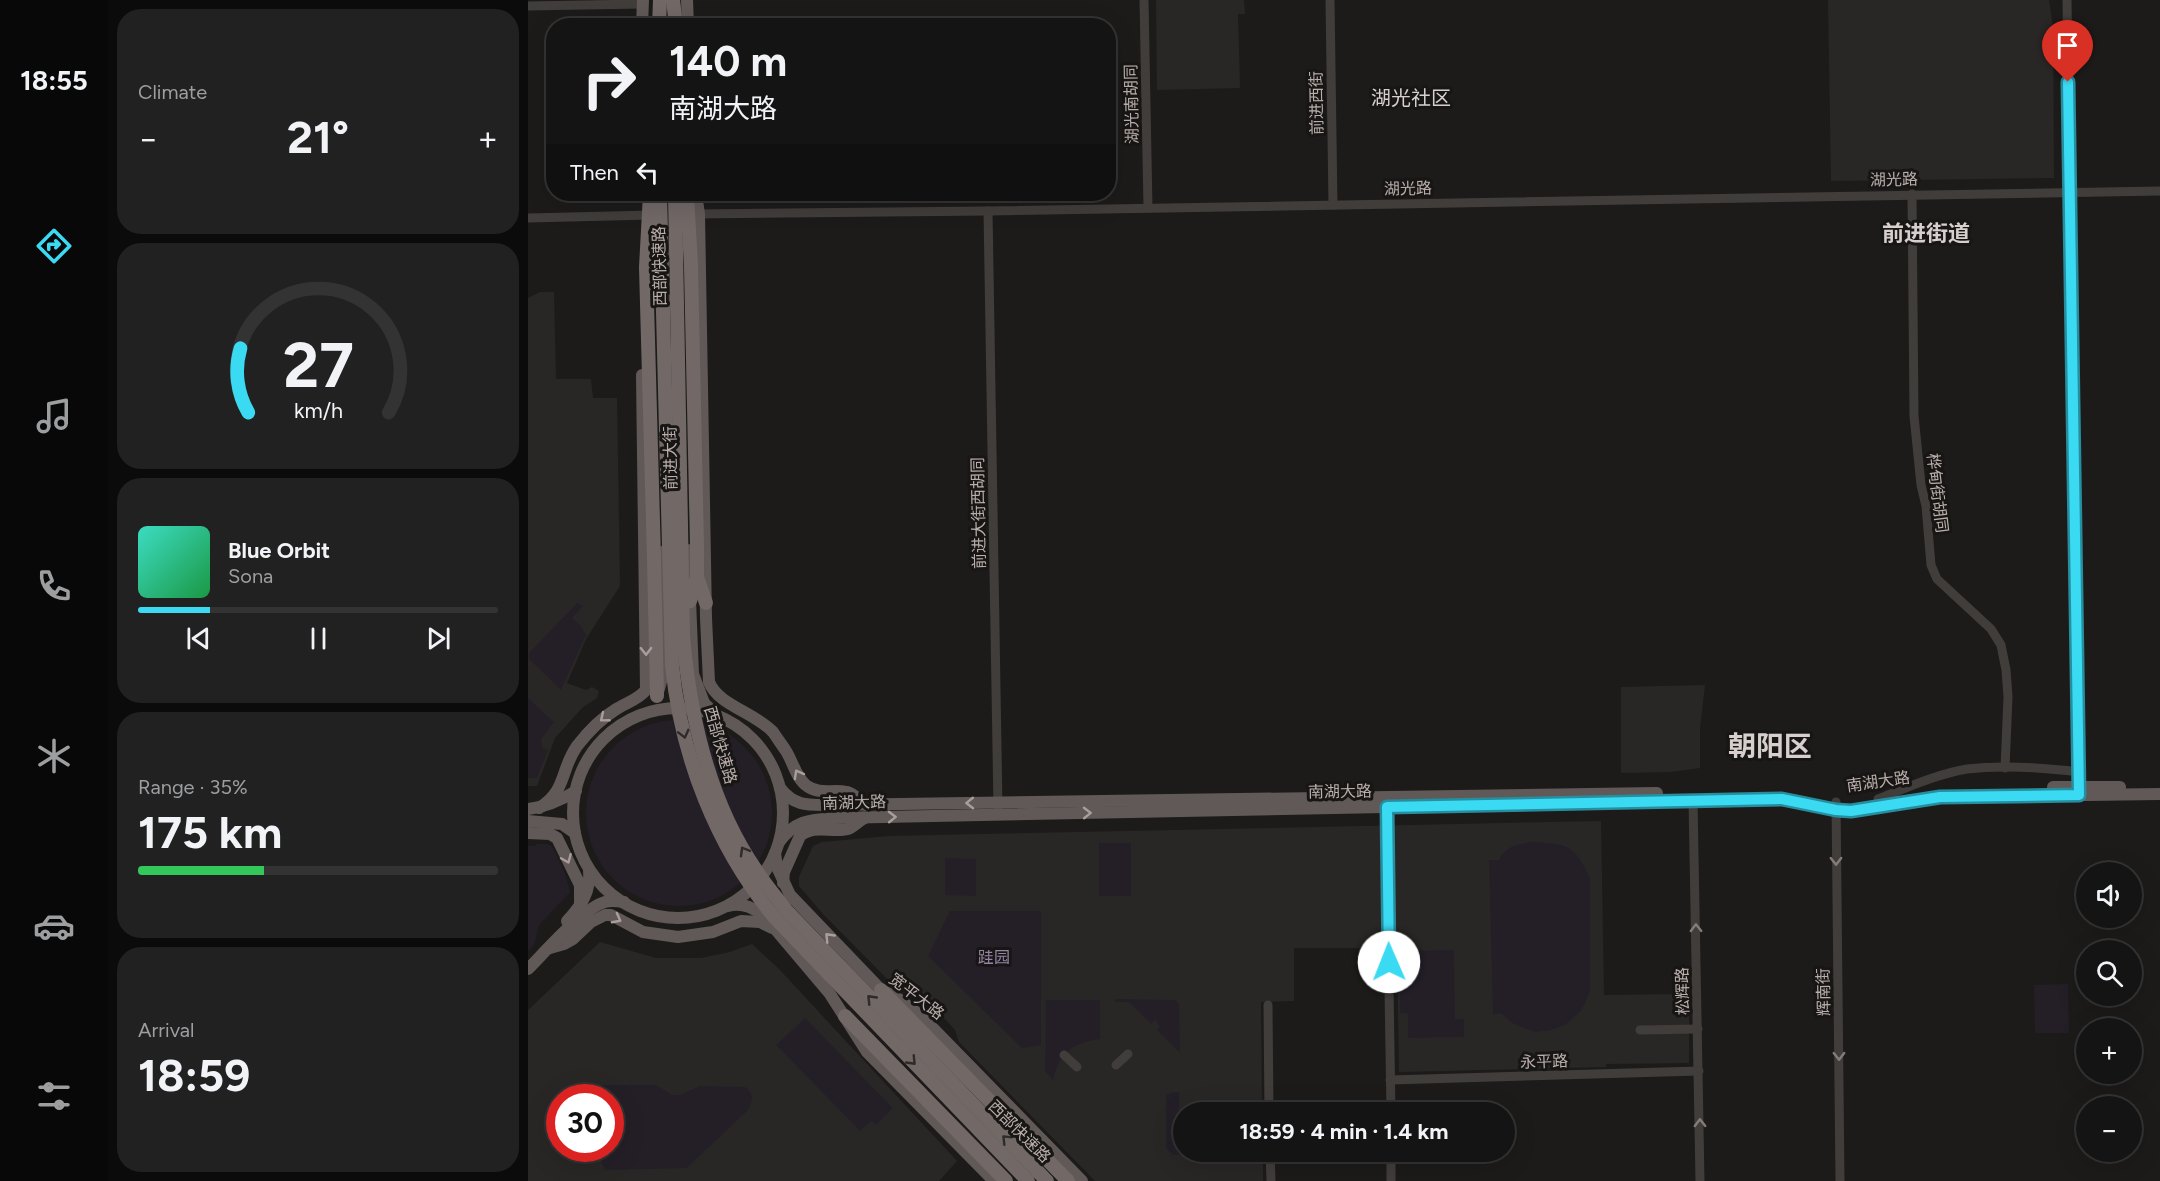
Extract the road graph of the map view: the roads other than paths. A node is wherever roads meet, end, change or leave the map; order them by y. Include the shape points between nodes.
1 (658, 0) edge
2 (673, 0) edge
3 (687, 0) edge
4 (1144, 0) edge
5 (1330, 0) edge
6 (643, 2) edge
7 (2067, 2) edge
8 (528, 6) edge
9 (642, 18) edge
10 (658, 18) edge
11 (674, 18) edge
12 (688, 18) edge
13 (2160, 191) edge
14 (2070, 192) junction
15 (1912, 194) junction
16 (643, 201) edge
17 (650, 201) edge
18 (657, 201) edge
19 (658, 201) edge
20 (677, 201) edge
21 (678, 201) edge
22 (687, 201) edge
23 (697, 201) edge
24 (1333, 205) junction
25 (1148, 208) junction
26 (988, 211) junction
27 (679, 214) junction
28 (699, 214) junction
29 (656, 215) junction
30 (643, 216) junction
31 (528, 218) edge
32 (697, 577) junction
33 (690, 601) junction
34 (705, 603) junction
35 (708, 677) junction
36 (657, 696) junction
37 (641, 715) junction
38 (722, 718) junction
39 (2005, 768) junction
40 (2079, 772) junction
41 (2160, 786) edge
42 (780, 788) junction
43 (576, 791) junction
44 (2079, 791) junction
45 (2160, 794) edge
46 (1878, 799) junction
47 (1693, 800) junction
48 (1386, 802) junction
49 (1836, 806) junction
50 (533, 808) edge
51 (998, 809) junction
52 (866, 811) junction
53 (528, 821) edge
54 (528, 833) edge
55 (575, 833) junction
56 (777, 847) junction
57 (589, 869) junction
58 (783, 884) junction
59 (624, 902) junction
60 (724, 907) junction
61 (578, 910) junction
62 (777, 932) junction
63 (550, 948) junction
64 (528, 959) edge
65 (528, 969) edge
66 (880, 990) junction
67 (1268, 1005) dead end
68 (845, 1016) junction
69 (1698, 1029) junction
70 (1640, 1030) dead end
71 (1128, 1054) dead end
72 (1064, 1055) dead end
73 (1116, 1065) dead end
74 (1077, 1067) dead end
75 (1699, 1071) junction
76 (1390, 1080) junction
77 (1269, 1102) edge
78 (1391, 1102) edge
79 (1270, 1162) edge
80 (1391, 1162) edge
81 (994, 1181) edge
82 (1006, 1181) edge
83 (1028, 1181) edge
84 (1047, 1181) edge
85 (1068, 1181) edge
86 (1082, 1181) edge
87 (1271, 1181) edge
88 (1391, 1181) edge
89 (1700, 1181) edge
90 (1840, 1181) edge

1 - 10 highway
2 - 11 highway, bridge
3 - 12 main road
4 - 25 street, 湖光南胡同
5 - 24 street, 前进西街
6 - 8 street
6 - 9 main road
7 - 14 street
13 - 14 street, 湖光路
14 - 15 street, 湖光路
14 - 40 street
15 - 24 street, 湖光路
15 - 39 street, 桦甸街胡同 via 1914,416 1931,565 1937,579 1991,629 2001,645 2008,697
16 - 30 main road, 前进大街
17 - 36 highway, bridge via 646,267
18 - 29 main road, 前进大街
19 -> 83 highway, 西部快速路, bridge via 672,655 675,694 695,772 728,851 765,906
84 -> 20 highway, 西部快速路, bridge via 786,910 740,843 711,777 689,693 683,636
21 - 27 main road, 前进大街
22 - 32 highway, bridge
23 - 28 main road, 前进大街
24 - 25 street, 湖光路
25 - 26 street, 湖光路
26 - 28 street, 湖光路
26 - 51 street, 前进大街西胡同
27 - 28 street, 湖光路
27 - 29 street, 湖光路
27 - 33 main road, 前进大街
28 - 34 main road, 前进大街
29 - 30 street, 湖光路
29 - 36 main road, 前进大街 via 665,667
30 - 31 street, 湖光路
30 -> 50 main road, 前进大街 via 640,263 646,690 586,735 570,758 554,797
32 - 33 highway
32 - 34 highway
33 - 38 main road, 前进大街 via 693,674 704,703
34 - 35 main road, 前进大街
35 - 38 main road, 前进大街
52 -> 35 main road via 850,792 821,792 803,783 772,732 756,717 719,698
36 - 37 main road, 前进大街
37 - 38 main road via 673,709
37 - 43 main road via 612,732 597,747 585,765
38 - 42 main road via 760,748
39 - 40 street
39 - 46 street via 1967,769
40 - 44 street
41 - 44 main road, 南湖大路
42 - 52 main road, 南湖大路 via 796,802
42 - 56 main road via 783,820
43 - 50 main road via 562,800
43 - 55 main road
44 - 45 main road, 南湖大路
44 - 46 main road, 南湖大路 via 1946,789
44 - 49 main road, 南湖大路 via 1940,797 1851,811
46 - 49 main road, 南湖大路
47 - 48 main road, 南湖大路
47 - 49 main road, 南湖大路 via 1782,799
69 -> 47 street, 松辉路
48 - 49 main road, 南湖大路 via 1778,791 1798,793
48 - 51 main road, 南湖大路
48 - 76 street via 1393,1067
49 -> 90 street, 辉南街
51 - 52 main road, 南湖大路
52 - 56 main road, 南湖大路 via 800,823 788,829
52 - 58 main road via 850,829 804,832 784,872
53 - 55 main road via 562,824
54 -> 61 main road via 550,834 561,843 580,885
55 - 57 main road
56 - 58 main road, 宽平大路 via 777,867
56 - 60 main road via 758,880
57 - 59 main road
57 - 61 main road via 590,882
66 -> 58 main road, 宽平大路
59 - 60 main road via 670,917 692,916
59 - 63 main road via 597,905
60 - 62 main road via 742,904 755,909
61 - 64 main road
63 -> 62 main road via 573,939 591,921 604,915 663,936 698,936 750,920
62 - 68 main road
63 - 65 main road
66 - 85 highway
66 - 86 main road, 宽平大路 via 920,1015
67 - 77 street
68 - 81 main road via 867,1052
68 - 82 highway
69 - 70 street
69 - 75 street, 松辉路
71 - 73 street
72 - 74 street
75 - 76 street, 永平路
89 -> 75 street, 松辉路
76 - 78 street
79 - 87 street
80 - 88 street

